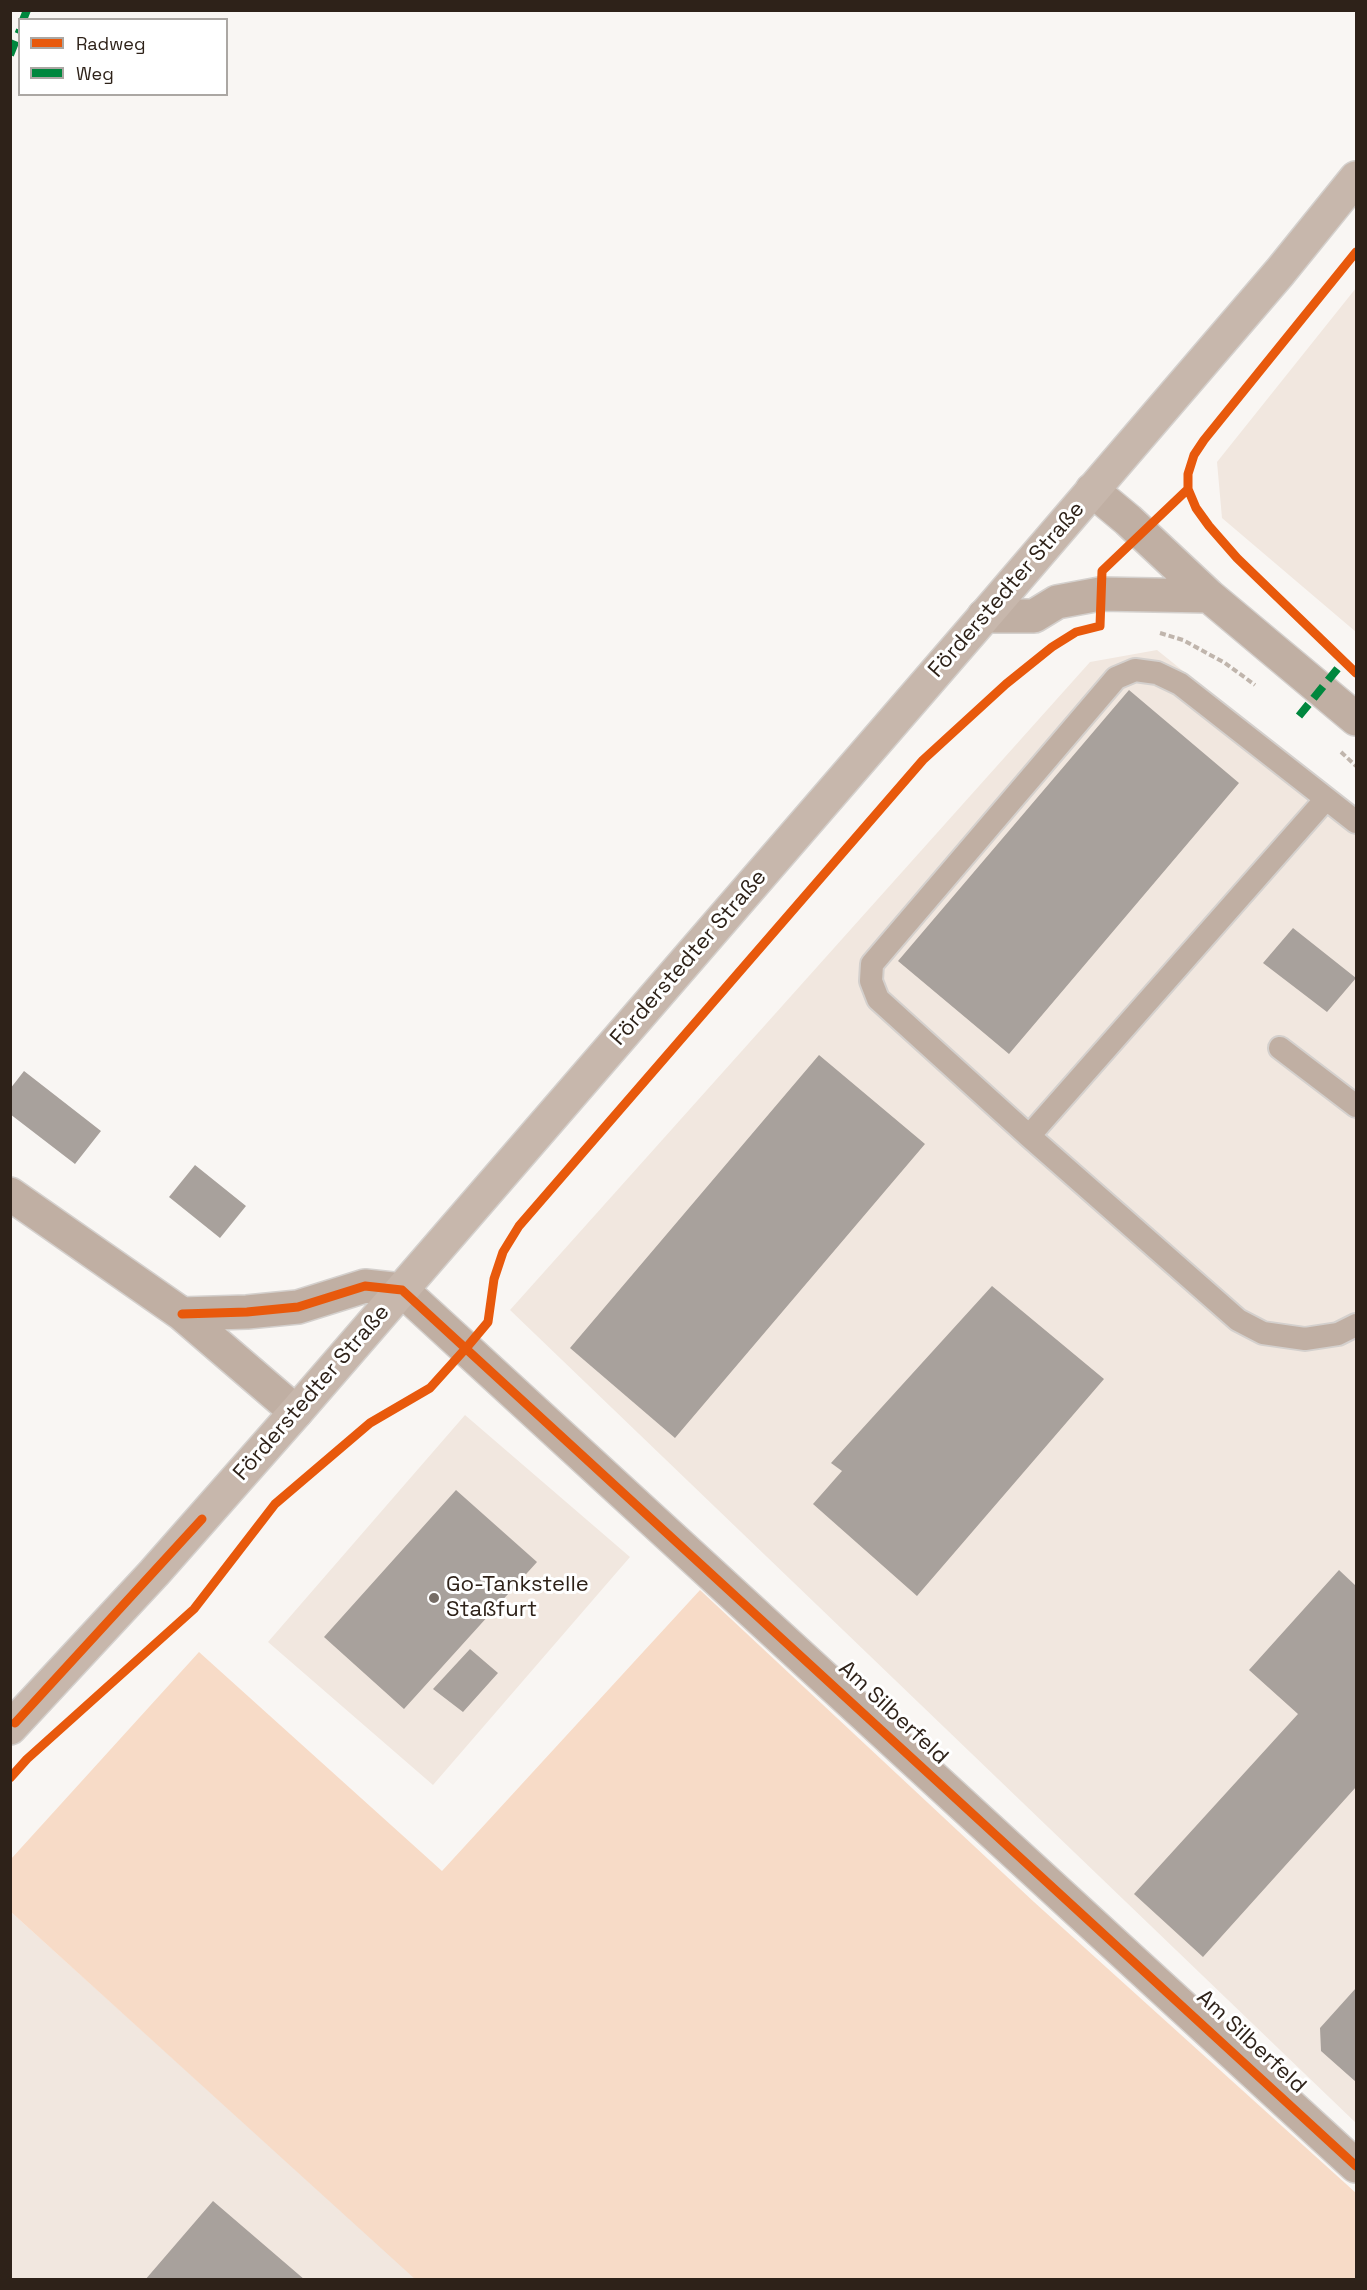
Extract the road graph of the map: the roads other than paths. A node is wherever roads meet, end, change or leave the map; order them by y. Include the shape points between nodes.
1 (1356, 178) edge
2 (1092, 490) junction
3 (1209, 596) junction
4 (984, 616) junction
5 (1356, 719) edge
6 (1326, 799) junction
7 (1356, 822) edge
8 (1280, 1048) dead end
9 (1356, 1106) edge
10 (1029, 1136) junction
11 (10, 1194) edge
12 (402, 1290) junction
13 (182, 1314) junction
14 (1356, 1325) edge
15 (296, 1412) junction
16 (10, 1728) edge
17 (1356, 2166) edge

1 - 2 main road, Förderstedter Straße
2 - 3 street
2 - 4 main road, Förderstedter Straße
3 - 4 street via 1100,594 1057,602 1034,616
3 - 5 street
4 - 12 main road, Förderstedter Straße
6 - 7 lane
6 - 10 lane
6 - 10 lane via 1180,684 1157,673 1135,670 1116,678 872,964 878,999
8 - 9 lane
10 - 14 lane via 1238,1320 1263,1333 1305,1339 1338,1334
11 - 13 street
12 - 13 street via 365,1286 298,1307
12 - 15 main road, Förderstedter Straße
12 - 17 street, Am Silberfeld
13 - 15 street
15 - 16 main road, Förderstedter Straße via 154,1574

